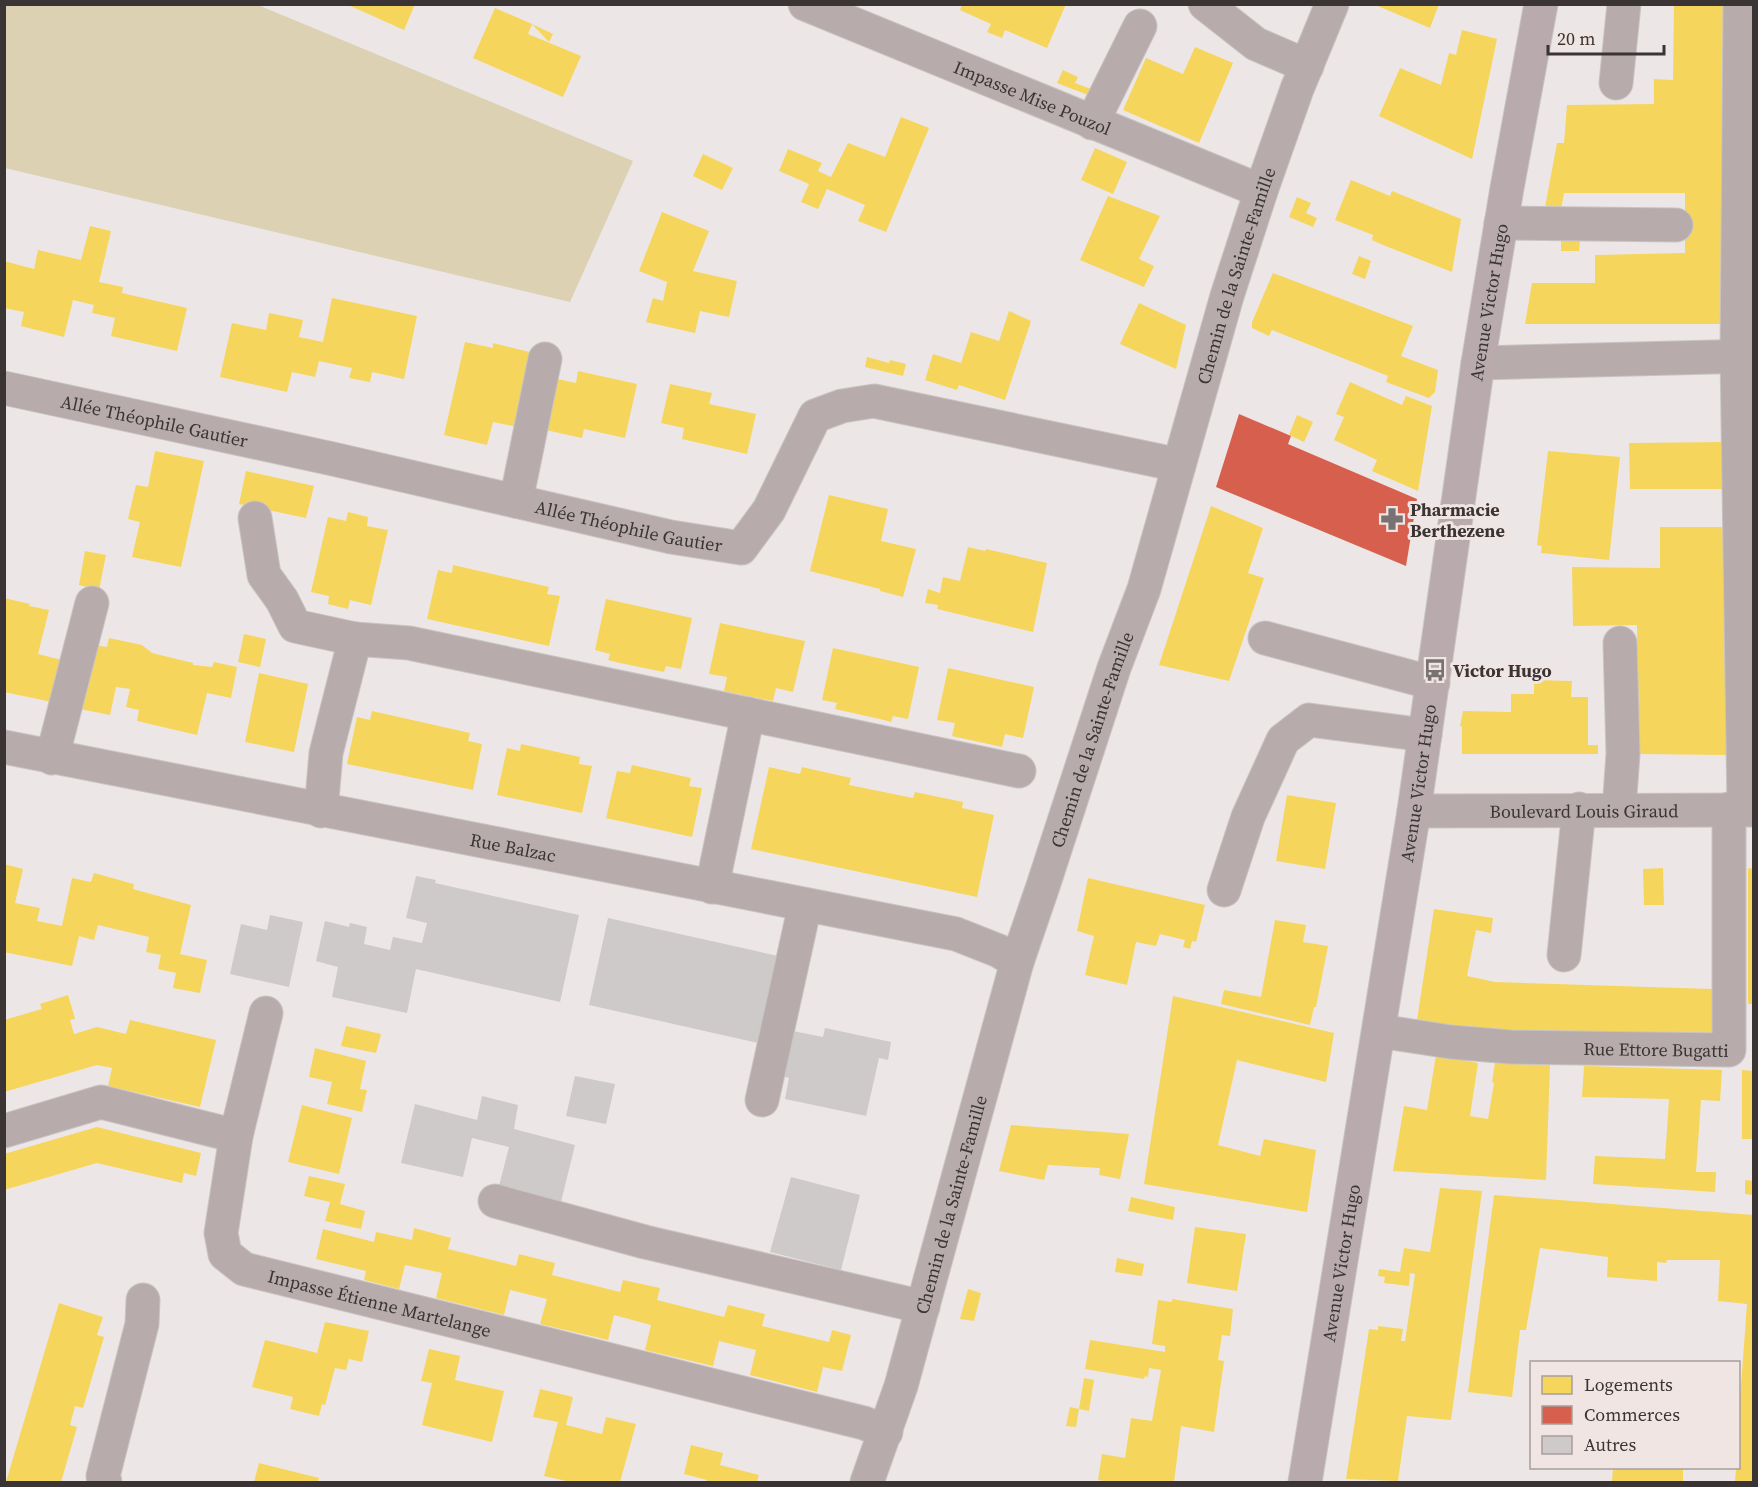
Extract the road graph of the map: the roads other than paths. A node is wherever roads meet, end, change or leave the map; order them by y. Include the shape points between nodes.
1 (805, 4) edge
2 (1205, 4) edge
3 (1332, 4) edge
4 (1624, 4) edge
5 (1740, 4) edge
6 (1542, 7) edge
7 (1140, 26) dead end
8 (1307, 66) junction
9 (1616, 83) dead end
10 (1747, 95) edge
11 (1092, 123) junction
12 (1261, 191) junction
13 (1501, 224) junction
14 (1676, 225) dead end
15 (1745, 356) edge
16 (545, 359) dead end
17 (1478, 363) junction
18 (4, 388) edge
19 (1179, 465) junction
20 (516, 501) junction
21 (255, 518) dead end
22 (92, 603) dead end
23 (1265, 638) dead end
24 (356, 639) junction
25 (1620, 643) dead end
26 (1433, 683) junction
27 (748, 714) junction
28 (1425, 735) junction
29 (4, 747) edge
30 (52, 758) junction
31 (1019, 771) dead end
32 (1578, 809) junction
33 (1619, 809) junction
34 (1742, 809) edge
35 (321, 811) junction
36 (1414, 811) junction
37 (712, 887) junction
38 (1224, 890) dead end
39 (806, 904) junction
40 (1564, 955) dead end
41 (1017, 962) junction
42 (266, 1013) dead end
43 (1378, 1031) junction
44 (762, 1100) dead end
45 (4, 1131) edge
46 (236, 1136) junction
47 (495, 1201) dead end
48 (143, 1300) dead end
49 (923, 1307) junction
50 (886, 1432) junction
51 (105, 1482) edge
52 (867, 1482) edge
53 (1305, 1482) edge

1 - 11 street, Impasse Mise Pouzol
2 - 8 street via 1256,44
3 - 8 street, Chemin de la Sainte-Famille
4 - 9 street
5 - 10 street
6 - 13 main road, Avenue Victor Hugo
7 - 11 street
8 - 12 street, Chemin de la Sainte-Famille
10 - 15 street
11 - 12 street, Impasse Mise Pouzol
12 - 19 street, Chemin de la Sainte-Famille
13 - 14 street
13 - 17 main road, Avenue Victor Hugo
15 - 17 street
15 - 34 street
16 - 20 street
17 - 26 main road, Avenue Victor Hugo
18 - 20 street, Allée Théophile Gautier
19 - 20 street, Allée Théophile Gautier via 874,400 815,416 769,510 741,548 671,537
19 - 41 street, Chemin de la Sainte-Famille via 1144,589
21 - 24 street via 264,575 295,626
22 - 30 street
23 - 26 street
24 - 27 street via 409,643
24 - 35 street via 326,753
25 - 33 street via 1623,754
26 - 28 main road, Avenue Victor Hugo
27 - 31 street
27 - 37 street
28 - 36 main road, Avenue Victor Hugo
28 - 38 street via 1310,720 1283,740 1248,817
29 - 30 street, Rue Balzac
30 - 35 street, Rue Balzac
32 - 33 street, Boulevard Louis Giraud
32 - 36 street, Boulevard Louis Giraud
32 - 40 street
33 - 34 street, Boulevard Louis Giraud
34 - 43 street, Rue Ettore Bugatti via 1729,1050 1511,1047
35 - 37 street, Rue Balzac
36 - 43 main road, Avenue Victor Hugo
37 - 39 street, Rue Balzac
39 - 41 street, Rue Balzac via 956,934
39 - 44 street
41 - 49 street, Chemin de la Sainte-Famille
42 - 46 street, Impasse Étienne Martelange
43 - 53 main road, Avenue Victor Hugo
45 - 46 street via 100,1102
46 - 50 street, Impasse Étienne Martelange via 221,1233 225,1254 244,1269 864,1423
47 - 49 street via 645,1242
48 - 51 street via 142,1324 103,1476
49 - 50 street, Chemin de la Sainte-Famille
50 - 52 street, Chemin de la Sainte-Famille

